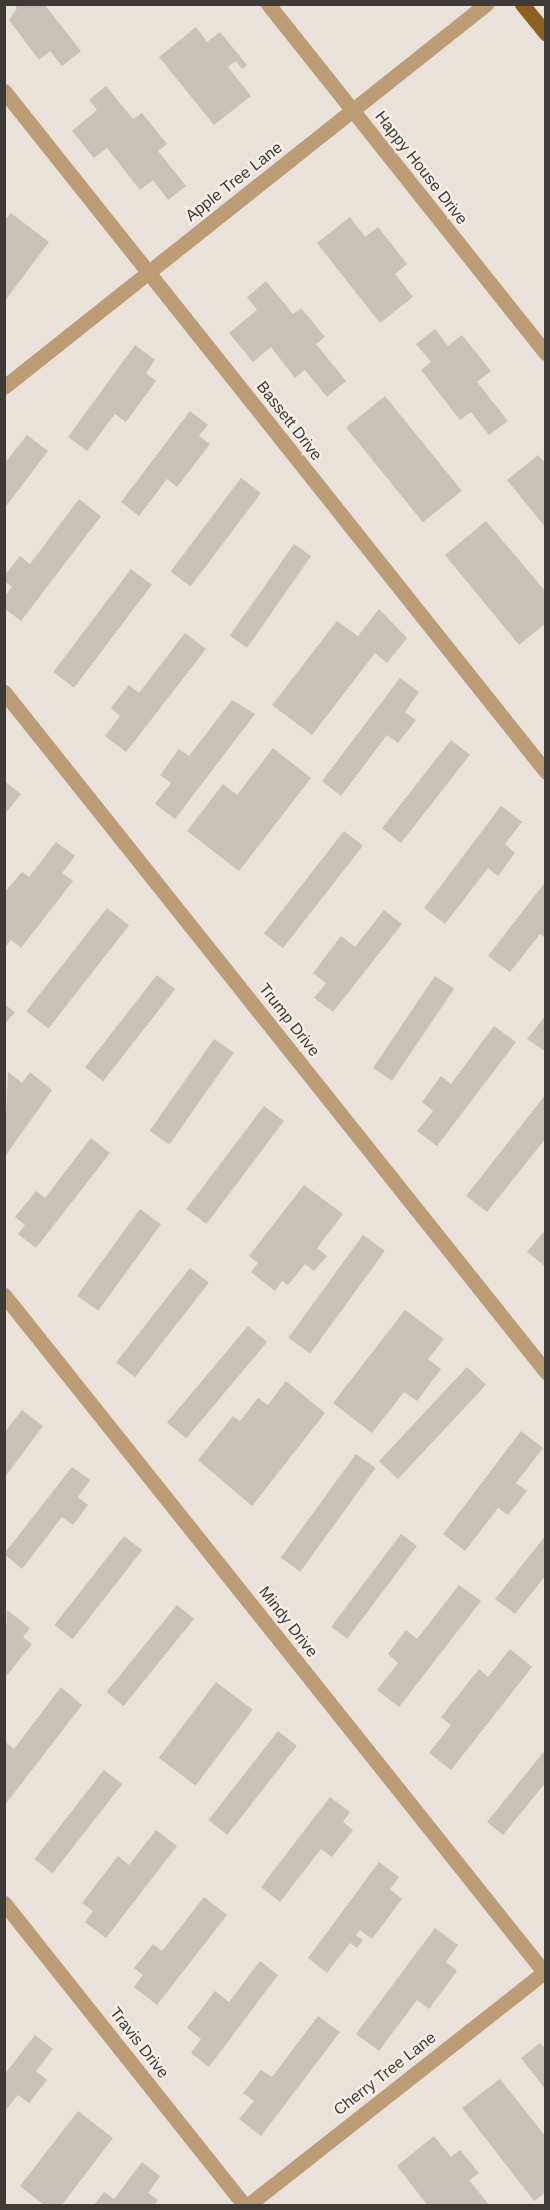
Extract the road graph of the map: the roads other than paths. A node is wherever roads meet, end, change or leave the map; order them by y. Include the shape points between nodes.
1 (268, 4) edge
2 (486, 4) edge
3 (522, 4) edge
4 (546, 34) edge
5 (4, 92) edge
6 (353, 111) junction
7 (148, 273) junction
8 (546, 353) edge
9 (4, 387) edge
10 (4, 692) edge
11 (546, 772) edge
12 (4, 1294) edge
13 (546, 1372) edge
14 (4, 1903) edge
15 (545, 1972) edge
16 (246, 2205) edge

1 - 6 street, Happy House Drive
2 - 6 street, Apple Tree Lane
3 - 4 main road
5 - 7 street, Bassett Drive
6 - 7 street, Apple Tree Lane
6 - 8 street, Happy House Drive
7 - 9 street, Apple Tree Lane
7 - 11 street, Bassett Drive
10 - 13 street, Trump Drive
12 - 15 street, Mindy Drive
14 - 16 street, Travis Drive
15 - 16 street, Cherry Tree Lane

